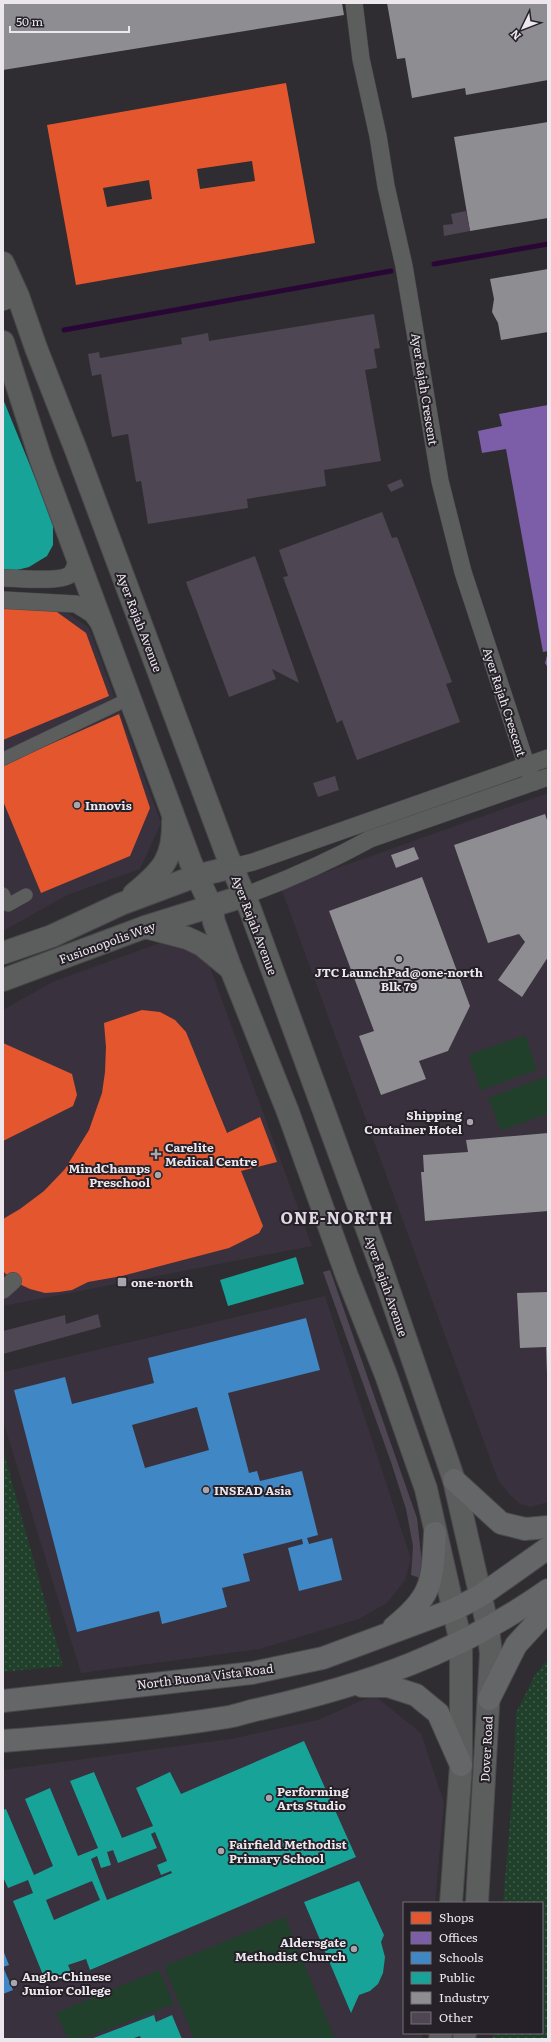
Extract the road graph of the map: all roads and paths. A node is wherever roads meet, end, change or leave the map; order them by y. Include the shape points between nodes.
1 (354, 3) edge
2 (4, 267) edge
3 (11, 299) edge
4 (3, 342) edge
5 (9, 371) edge
6 (78, 560) junction
7 (3, 578) edge
8 (3, 600) edge
9 (104, 630) junction
10 (120, 703) dead end
11 (548, 758) edge
12 (3, 759) edge
13 (527, 767) junction
14 (541, 780) edge
15 (173, 814) junction
16 (233, 867) junction
17 (196, 876) junction
18 (276, 884) junction
19 (3, 894) edge
20 (26, 895) dead end
21 (244, 896) junction
22 (121, 904) junction
23 (211, 906) junction
24 (254, 922) junction
25 (145, 927) junction
26 (3, 954) edge
27 (231, 968) junction
28 (3, 980) edge
29 (454, 1480) junction
30 (548, 1527) edge
31 (436, 1533) junction
32 (548, 1548) edge
33 (548, 1590) edge
34 (480, 1596) junction
35 (455, 1609) junction
36 (548, 1610) edge
37 (488, 1628) junction
38 (386, 1634) junction
39 (461, 1643) junction
40 (351, 1686) junction
41 (489, 1699) junction
42 (3, 1701) edge
43 (3, 1741) edge
44 (460, 1766) junction
45 (451, 1902) edge
46 (477, 1902) edge

1 - 13 street, Ayer Rajah Crescent via 361,59 404,266 440,481 463,572
2 - 3 street, Ayer Rajah Avenue
3 - 16 street, Ayer Rajah Avenue via 36,348 76,450
4 - 5 street
5 - 6 street
6 - 7 street via 70,574 65,576
6 - 9 street
8 - 9 street via 76,604 92,614
9 - 15 street
10 - 12 street
11 - 13 street, Ayer Rajah Crescent
13 - 14 street, Ayer Rajah Crescent
13 - 16 street, Ayer Rajah Crescent
14 - 18 street, Ayer Rajah Crescent via 370,839
15 - 17 street
15 - 22 street via 174,839 158,874
16 - 17 street, Ayer Rajah Crescent
16 - 21 street, Ayer Rajah Avenue
17 - 22 street, Fusionopolis Way
17 - 23 street
18 - 21 street, Ayer Rajah Crescent
18 - 24 street via 262,900
19 - 20 street via 8,905
21 - 23 street, Ayer Rajah Crescent
21 - 24 street, Ayer Rajah Avenue
22 - 26 street, Fusionopolis Way via 52,936
23 - 25 street, Fusionopolis Way
23 - 27 street via 214,922
24 - 29 street, Ayer Rajah Avenue via 381,1267
25 - 27 street via 187,938
25 - 28 street, Fusionopolis Way
27 - 31 street via 288,1112 386,1375 426,1489
29 - 30 main road via 501,1523 525,1529
29 - 34 street, Ayer Rajah Avenue
31 - 35 street
31 - 38 main road via 430,1587 409,1615
32 - 34 main road, North Buona Vista Road
33 - 37 main road
34 - 35 main road, North Buona Vista Road
34 - 37 street, Dover Road
35 - 38 main road, North Buona Vista Road
35 - 39 street, Dover Road
36 - 41 main road via 516,1645
37 - 39 main road
37 - 41 street, Dover Road
38 - 42 main road, North Buona Vista Road via 323,1658 252,1673
39 - 40 main road
39 - 44 street, Dover Road
40 - 43 main road via 229,1717 80,1735
40 - 44 main road via 388,1686 416,1695 438,1713
41 - 46 street, Dover Road
44 - 45 street, Dover Road

